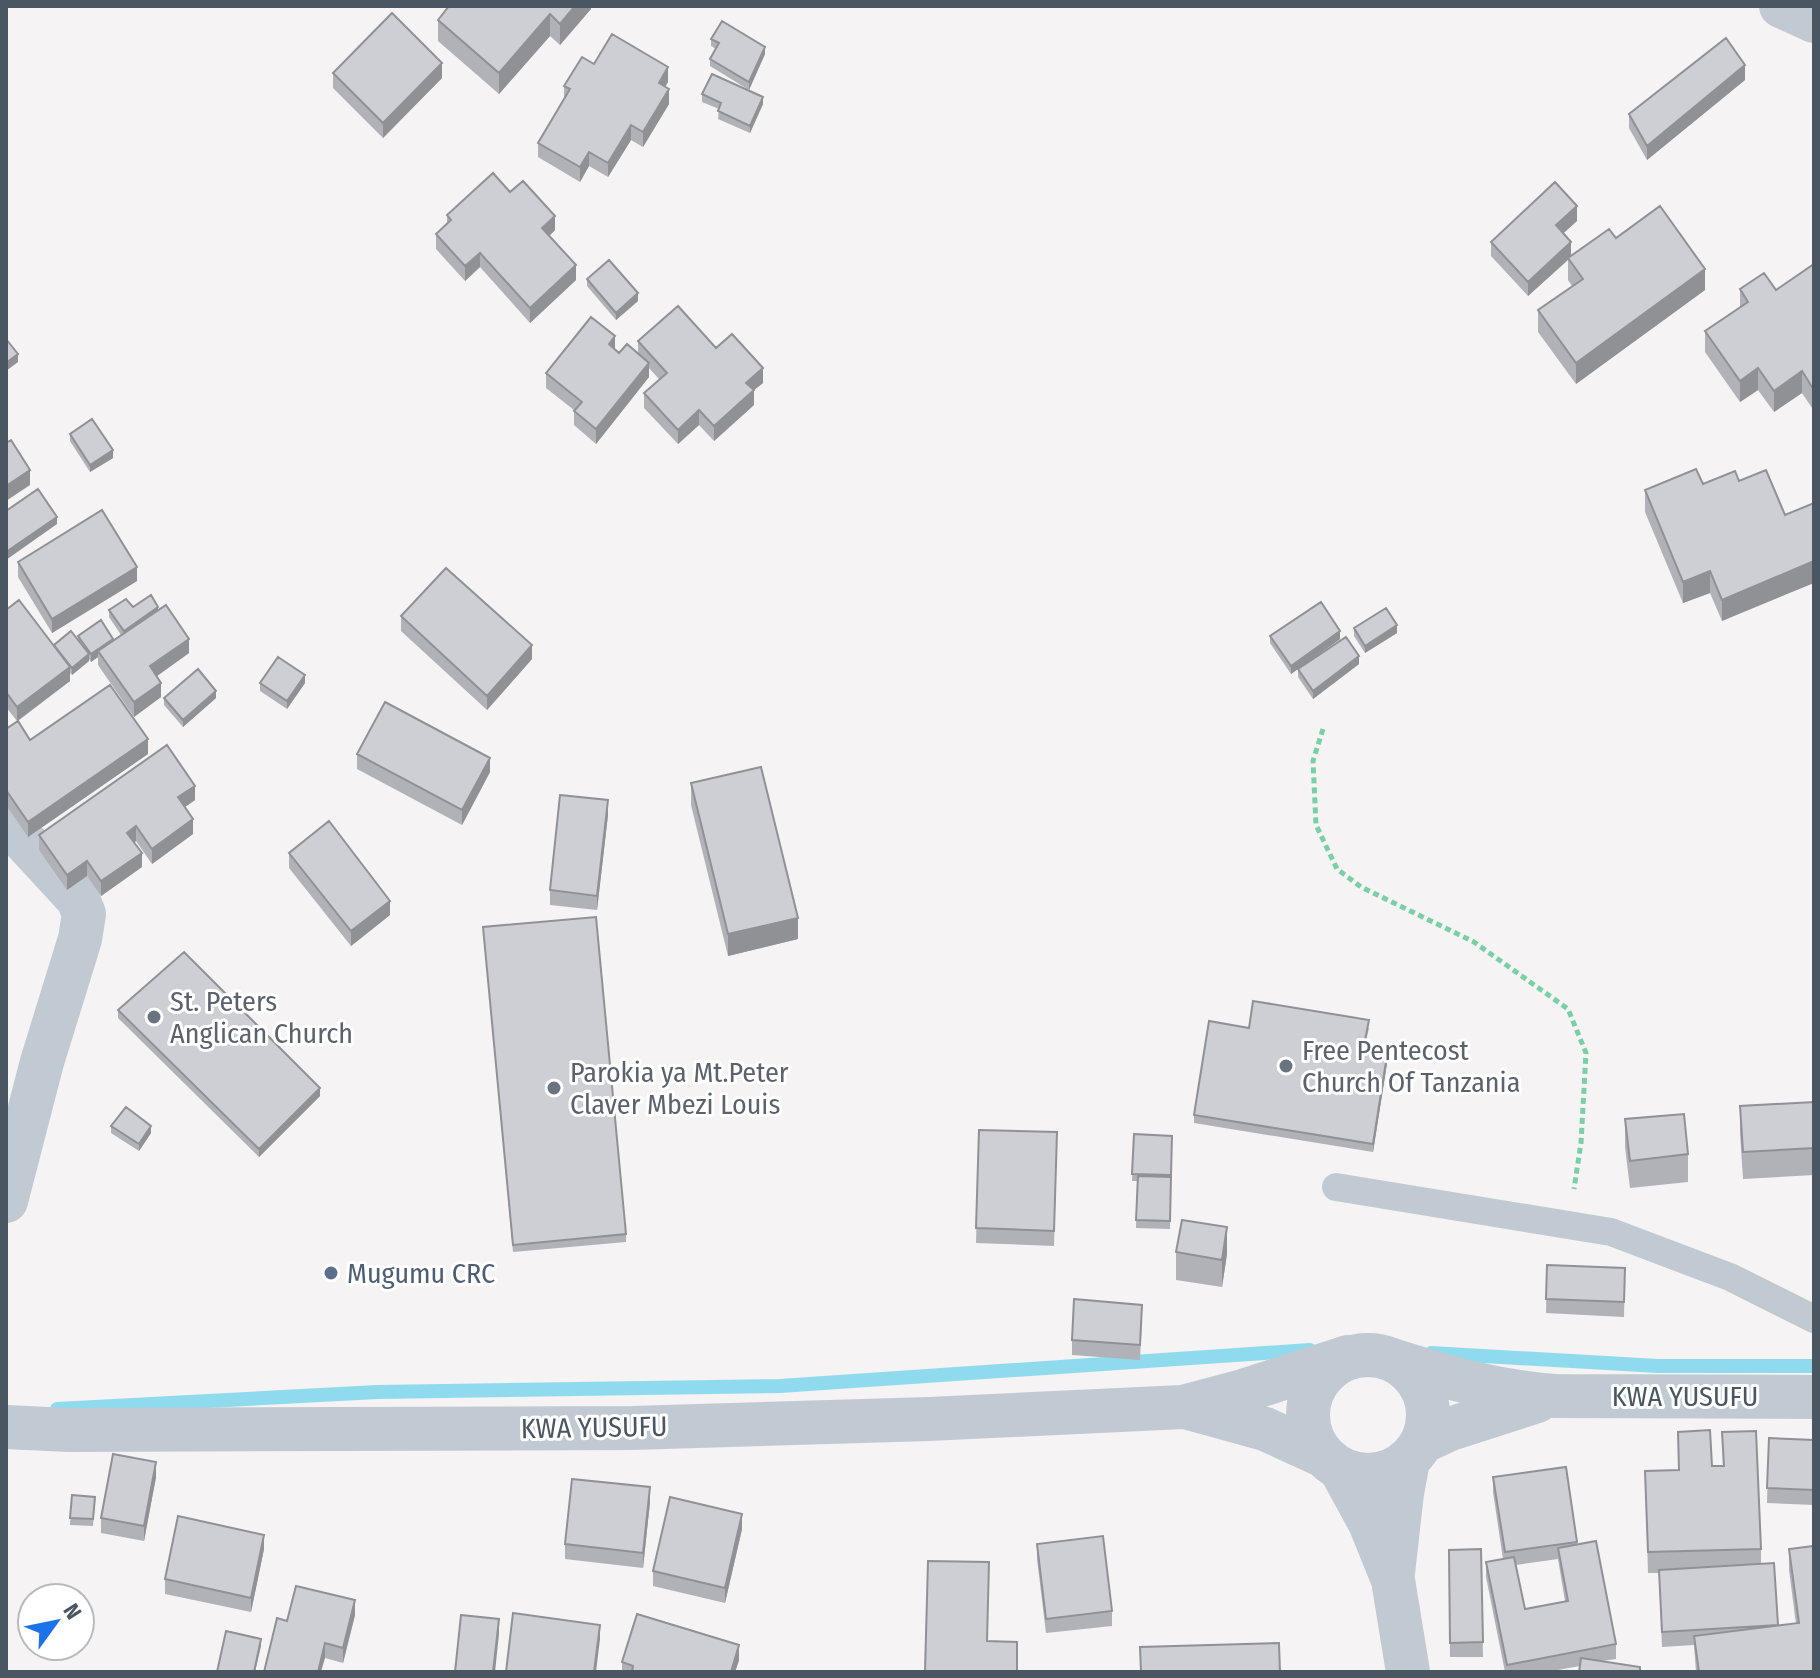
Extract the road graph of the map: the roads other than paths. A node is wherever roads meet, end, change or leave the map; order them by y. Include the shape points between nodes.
1 (1781, 6) edge
2 (1814, 21) edge
3 (6, 821) edge
4 (1336, 1187) dead end
5 (6, 1201) edge
6 (1814, 1319) edge
7 (1348, 1357) junction
8 (1395, 1361) junction
9 (1555, 1396) junction
10 (1814, 1397) edge
11 (1183, 1407) junction
12 (6, 1427) edge
13 (1415, 1451) junction
14 (1331, 1462) junction
15 (1393, 1580) junction
16 (1408, 1672) edge

1 - 2 street
3 - 5 street via 78,899 84,914
4 - 6 lane via 1611,1232 1730,1277
7 - 8 street via 1372,1354
7 - 11 street, KWA YUSUFU
7 - 14 street via 1313,1388 1307,1411 1310,1435
8 - 9 street, KWA YUSUFU via 1474,1384
8 - 13 street via 1425,1396 1428,1420
9 - 10 street, KWA YUSUFU
9 - 13 street, KWA YUSUFU via 1485,1416
11 - 12 street, KWA YUSUFU via 632,1428
11 - 14 street, KWA YUSUFU via 1250,1424
13 - 14 street via 1387,1473 1364,1476
13 - 15 street via 1402,1493
14 - 15 street via 1370,1523
15 - 16 street

